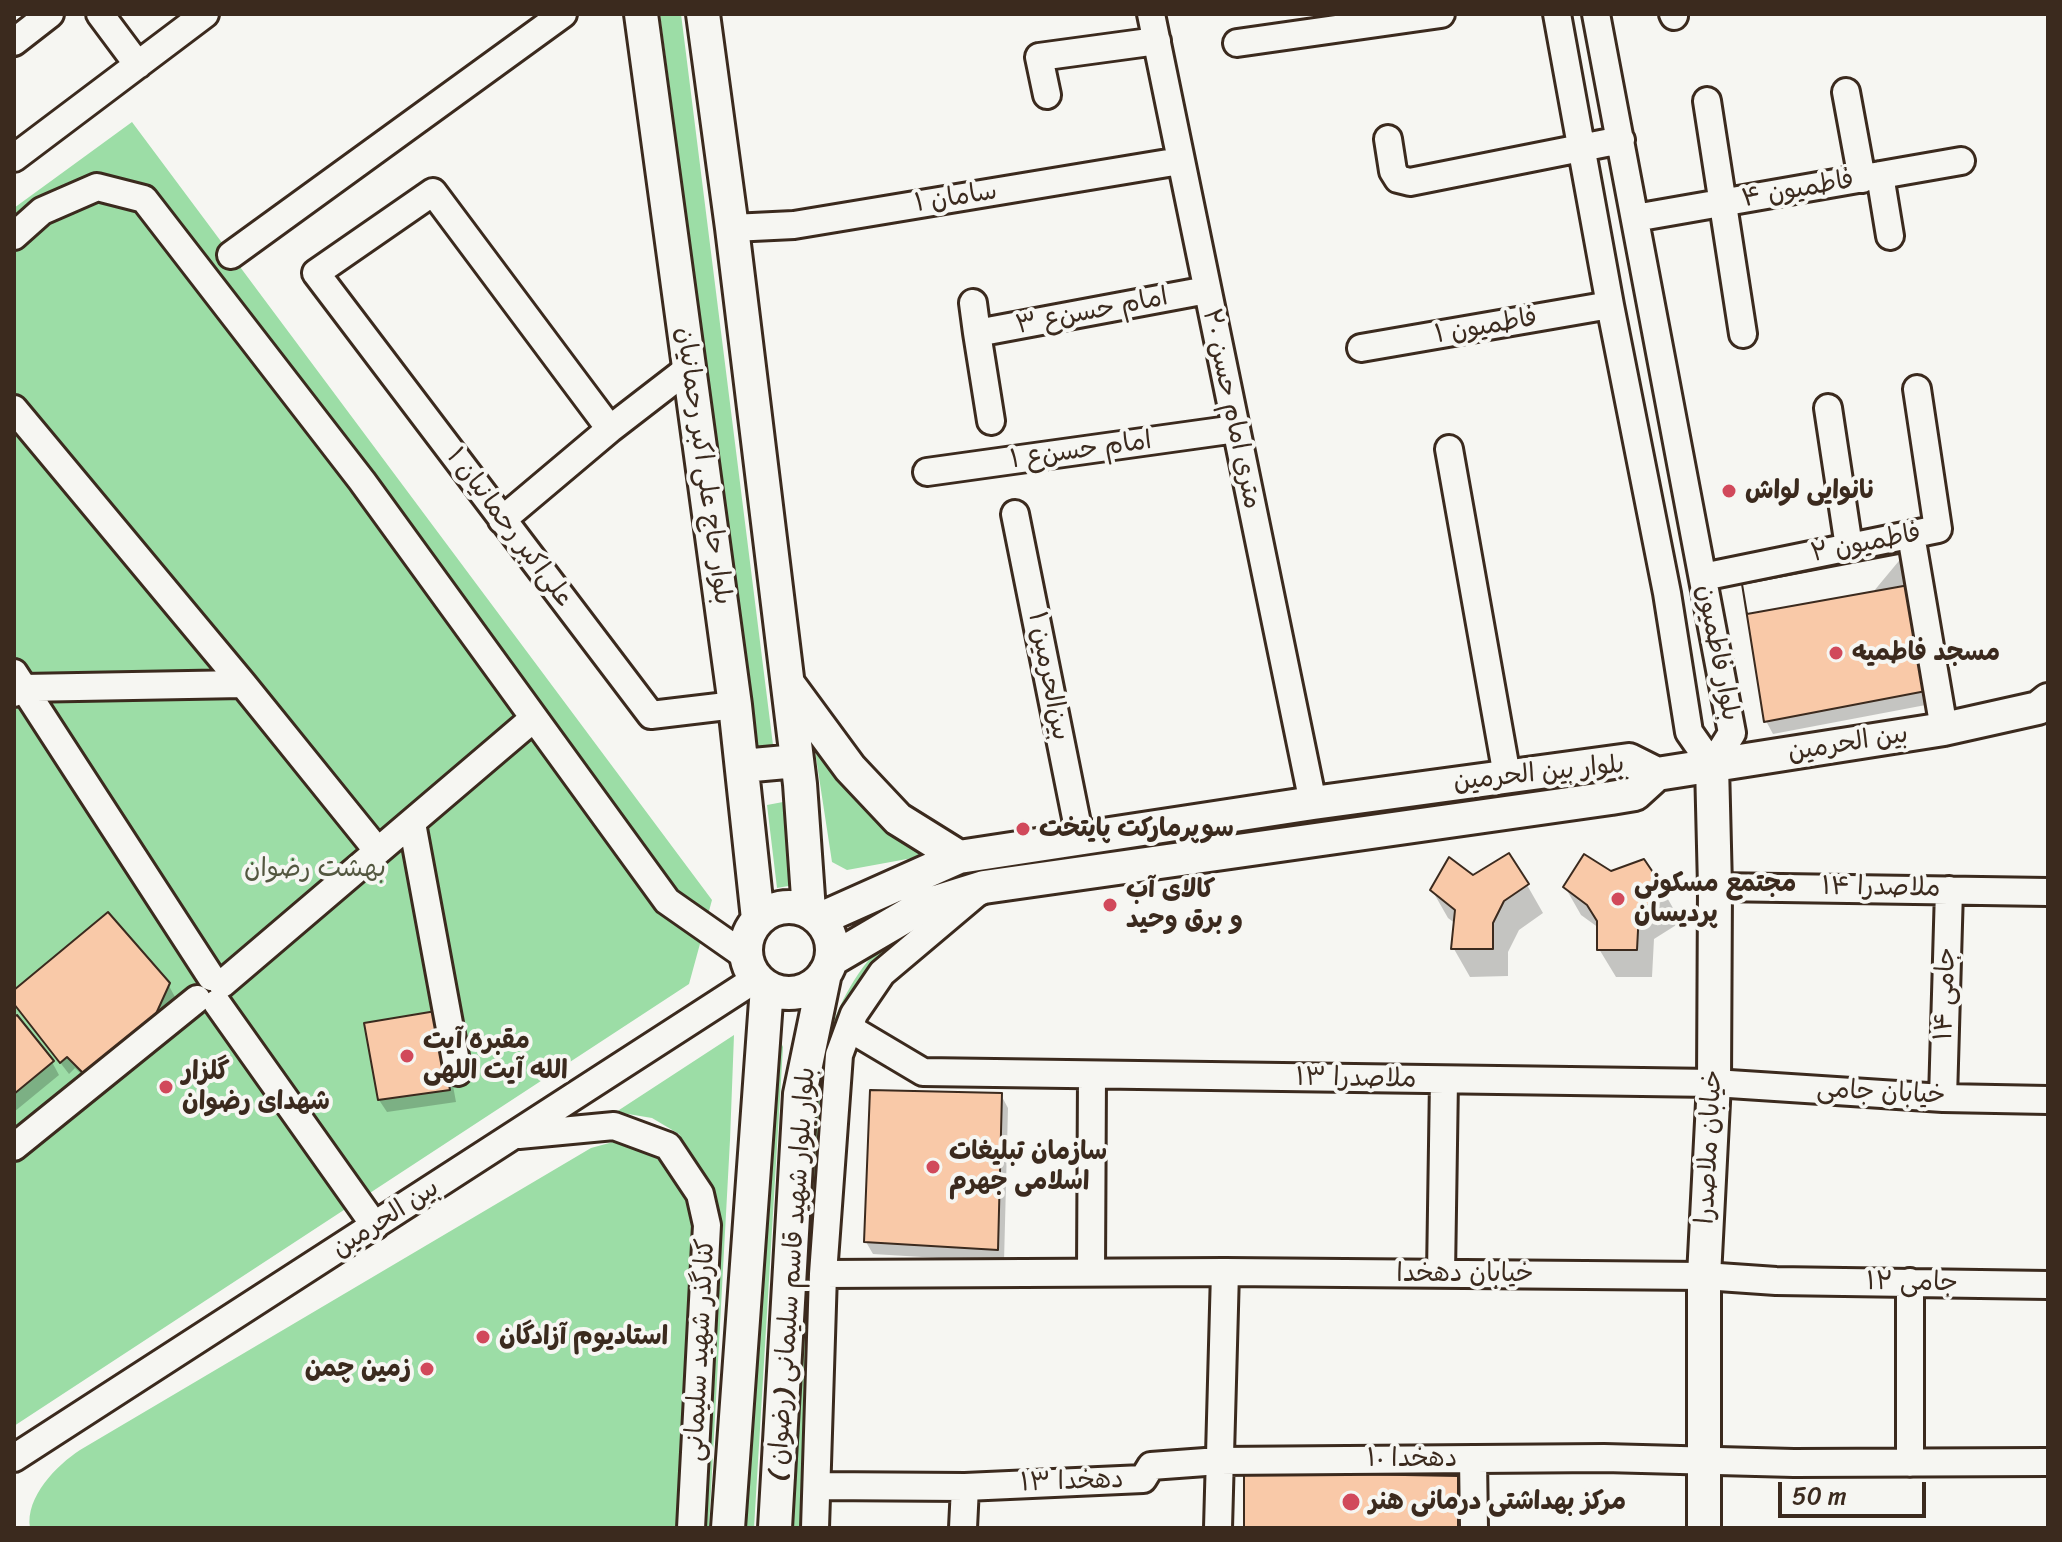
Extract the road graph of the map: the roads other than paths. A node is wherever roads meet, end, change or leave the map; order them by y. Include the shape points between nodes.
1 (50, 14) edge
2 (100, 14) edge
3 (205, 14) edge
4 (563, 14) edge
5 (641, 14) edge
6 (703, 14) edge
7 (1151, 14) edge
8 (1441, 14) edge
9 (1557, 14) edge
10 (1596, 14) edge
11 (1157, 41) junction
12 (14, 42) edge
13 (1237, 43) dead end
14 (138, 65) junction
15 (1846, 92) dead end
16 (1047, 95) dead end
17 (1707, 101) dead end
18 (1388, 139) dead end
19 (1621, 140) junction
20 (1581, 147) junction
21 (14, 158) edge
22 (1180, 161) junction
23 (1961, 161) dead end
24 (1871, 177) junction
25 (1722, 203) junction
26 (1635, 218) junction
27 (732, 228) junction
28 (14, 236) edge
29 (1890, 236) dead end
30 (231, 255) dead end
31 (1207, 290) junction
32 (973, 303) dead end
33 (1610, 305) junction
34 (977, 333) junction
35 (1743, 334) dead end
36 (1361, 348) dead end
37 (689, 368) junction
38 (1917, 389) dead end
39 (1828, 408) dead end
40 (14, 409) edge
41 (991, 421) dead end
42 (610, 429) junction
43 (1236, 429) junction
44 (1449, 449) dead end
45 (927, 472) dead end
46 (1015, 514) dead end
47 (502, 520) junction
48 (1911, 535) junction
49 (1849, 547) junction
50 (1703, 577) junction
51 (243, 684) junction
52 (788, 684) junction
53 (1722, 684) junction
54 (16, 690) edge
55 (1683, 692) junction
56 (735, 705) junction
57 (2045, 707) edge
58 (534, 718) junction
59 (1944, 729) junction
60 (797, 761) junction
61 (1712, 765) junction
62 (742, 766) junction
63 (1657, 774) junction
64 (1507, 776) junction
65 (1313, 803) junction
66 (412, 823) junction
67 (1080, 838) junction
68 (1028, 846) junction
69 (377, 850) junction
70 (959, 857) junction
71 (1036, 879) junction
72 (984, 887) junction
73 (1715, 887) junction
74 (1949, 890) junction
75 (2048, 892) edge
76 (814, 915) junction
77 (758, 919) junction
78 (828, 966) junction
79 (757, 974) junction
80 (209, 989) junction
81 (849, 1028) junction
82 (458, 1072) dead end
83 (1092, 1076) junction
84 (1444, 1080) junction
85 (1714, 1083) junction
86 (1943, 1098) junction
87 (2048, 1100) edge
88 (515, 1135) junction
89 (14, 1147) edge
90 (375, 1226) junction
91 (1091, 1272) junction
92 (1225, 1272) junction
93 (823, 1274) junction
94 (1441, 1274) junction
95 (1704, 1276) junction
96 (1776, 1281) joint
97 (1910, 1282) junction
98 (2048, 1285) edge
99 (14, 1458) edge
100 (1473, 1459) junction
101 (1705, 1460) junction
102 (1219, 1461) junction
103 (2048, 1462) edge
104 (1910, 1463) junction
105 (817, 1486) junction
106 (965, 1487) junction
107 (691, 1528) edge
108 (728, 1528) edge
109 (775, 1528) edge
110 (815, 1528) edge
111 (963, 1528) edge
112 (1218, 1528) edge
113 (1474, 1528) edge
114 (1704, 1528) edge

1 - 12 street
2 - 14 street
3 - 14 street
4 - 30 street
5 - 37 main road, بلوار حاج علی اکبر رحمانیان
6 - 27 main road
7 - 11 street, ۲۰ متری امام حسن
8 - 13 street
9 - 20 street, بلوار فاطمیون
10 - 19 street, بلوار فاطمیون
11 - 16 street via 1039,57
11 - 22 street, ۲۰ متری امام حسن
14 - 21 street
15 - 24 street
17 - 25 street
18 - 20 street via 1393,171 1398,179 1410,182
19 - 20 street
19 - 26 street, بلوار فاطمیون
20 - 33 street, بلوار فاطمیون
22 - 27 street, سامان ۱ via 794,225
22 - 31 street, ۲۰ متری امام حسن
23 - 24 street, فاطمیون ۴
24 - 25 street, فاطمیون ۴
24 - 29 street
25 - 26 street, فاطمیون ۴
25 - 35 street
26 - 50 street, بلوار فاطمیون
27 - 52 main road
28 - 58 street via 42,211 97,187 144,199 362,481
31 - 34 street, امام حسن‌ع ۳
31 - 43 street, ۲۰ متری امام حسن
32 - 34 street, امام حسن‌ع ۳
33 - 36 street, فاطمیون ۱
33 - 55 street, بلوار فاطمیون
34 - 41 street, امام حسن‌ع ۳
37 - 42 street
37 - 56 main road, بلوار حاج علی اکبر رحمانیان
38 - 48 street, فاطمیون ۲ via 1938,529
39 - 49 street
40 - 51 street
42 - 47 street
42 - 47 street, علی‌اکبر رحمانیان ۱ via 433,192 316,273
43 - 45 street, امام حسن‌ع ۱
43 - 65 street, ۲۰ متری امام حسن
44 - 64 street
46 - 67 street, بین‌الحرمین ۱
47 - 56 street, علی‌اکبر رحمانیان ۱ via 651,715
48 - 49 street, فاطمیون ۲
48 - 59 street
49 - 50 street, فاطمیون ۲
50 - 53 street, بلوار فاطمیون
51 - 54 street
51 - 69 street
52 - 60 main road
52 - 70 main road via 850,768 898,819
53 - 55 street via 1698,695
53 - 61 street, بلوار فاطمیون via 1732,733
54 - 80 street
55 - 61 street, بلوار فاطمیون via 1689,732
56 - 62 main road, بلوار حاج علی اکبر رحمانیان
57 - 59 main road, بین الحرمین
58 - 66 street
58 - 79 street via 667,901
59 - 61 main road, بین الحرمین
60 - 62 main road
60 - 76 main road
61 - 63 main road, بین الحرمین
61 - 73 main road, خیابان ملاصدرا
62 - 77 main road, بلوار حاج علی اکبر رحمانیان
63 - 64 main road, بلوار بین الحرمین via 1629,760
63 - 71 main road, بلوار بین الحرمین via 1635,794
64 - 65 main road, بلوار بین الحرمین
65 - 67 main road, بلوار بین الحرمین
66 - 69 street
66 - 82 street
67 - 68 main road, بلوار بین الحرمین
68 - 70 main road, بلوار بین الحرمین
68 - 71 main road
69 - 80 street
70 - 76 main road, بلوار بین الحرمین
71 - 72 main road, بلوار بین الحرمین
72 - 78 main road, بلوار بین الحرمین via 923,906
72 - 81 street via 882,973
73 - 74 street, ملاصدرا ۱۴
73 - 85 main road, خیابان ملاصدرا
74 - 75 street, ملاصدرا ۱۴
74 - 86 street, جامی ۱۴
76 - 77 main road via 782,907
76 - 78 main road via 832,945
77 - 79 main road via 746,943
78 - 79 main road via 816,983 793,992 780,991
78 - 109 main road, بلوار بلوار شهید قاسم سلیمانی (رضوان ) via 800,1094
79 - 88 street, بین الحرمین
79 - 108 main road, بلوار بلوار شهید قاسم سلیمانی (رضوان )
80 - 89 street
80 - 90 street
81 - 83 street, ملاصدرا ۱۳ via 923,1072
81 - 93 street via 839,1055
83 - 84 street, ملاصدرا ۱۳
83 - 91 street
84 - 85 street, ملاصدرا ۱۳
84 - 94 street
85 - 86 street, خیابان جامی
85 - 95 main road, خیابان ملاصدرا
86 - 87 street, خیابان جامی
88 - 90 street, بین الحرمین
88 - 107 street, کنارگذر شهید سلیمانی via 614,1126 668,1146 700,1194 707,1225
90 - 99 street, بین الحرمین
91 - 92 street, خیابان دهخدا
91 - 93 street, خیابان دهخدا
92 - 94 street, خیابان دهخدا
92 - 102 street
93 - 105 street
94 - 95 street, خیابان دهخدا
95 - 96 street, خیابان دهخدا
95 - 101 main road, خیابان ملاصدرا
96 - 97 street, جامی ۱۲
97 - 98 street, جامی ۱۲
97 - 104 street
100 - 101 street, دهخدا ۱۰
100 - 102 street, دهخدا ۱۰
100 - 113 street
101 - 104 street, دهخدا ۱۰
101 - 114 main road, خیابان ملاصدرا
102 - 106 street, دهخدا ۱۳ via 1151,1466 1143,1479
102 - 112 street
103 - 104 street, دهخدا ۱۰
105 - 106 street
105 - 110 street
106 - 111 street

